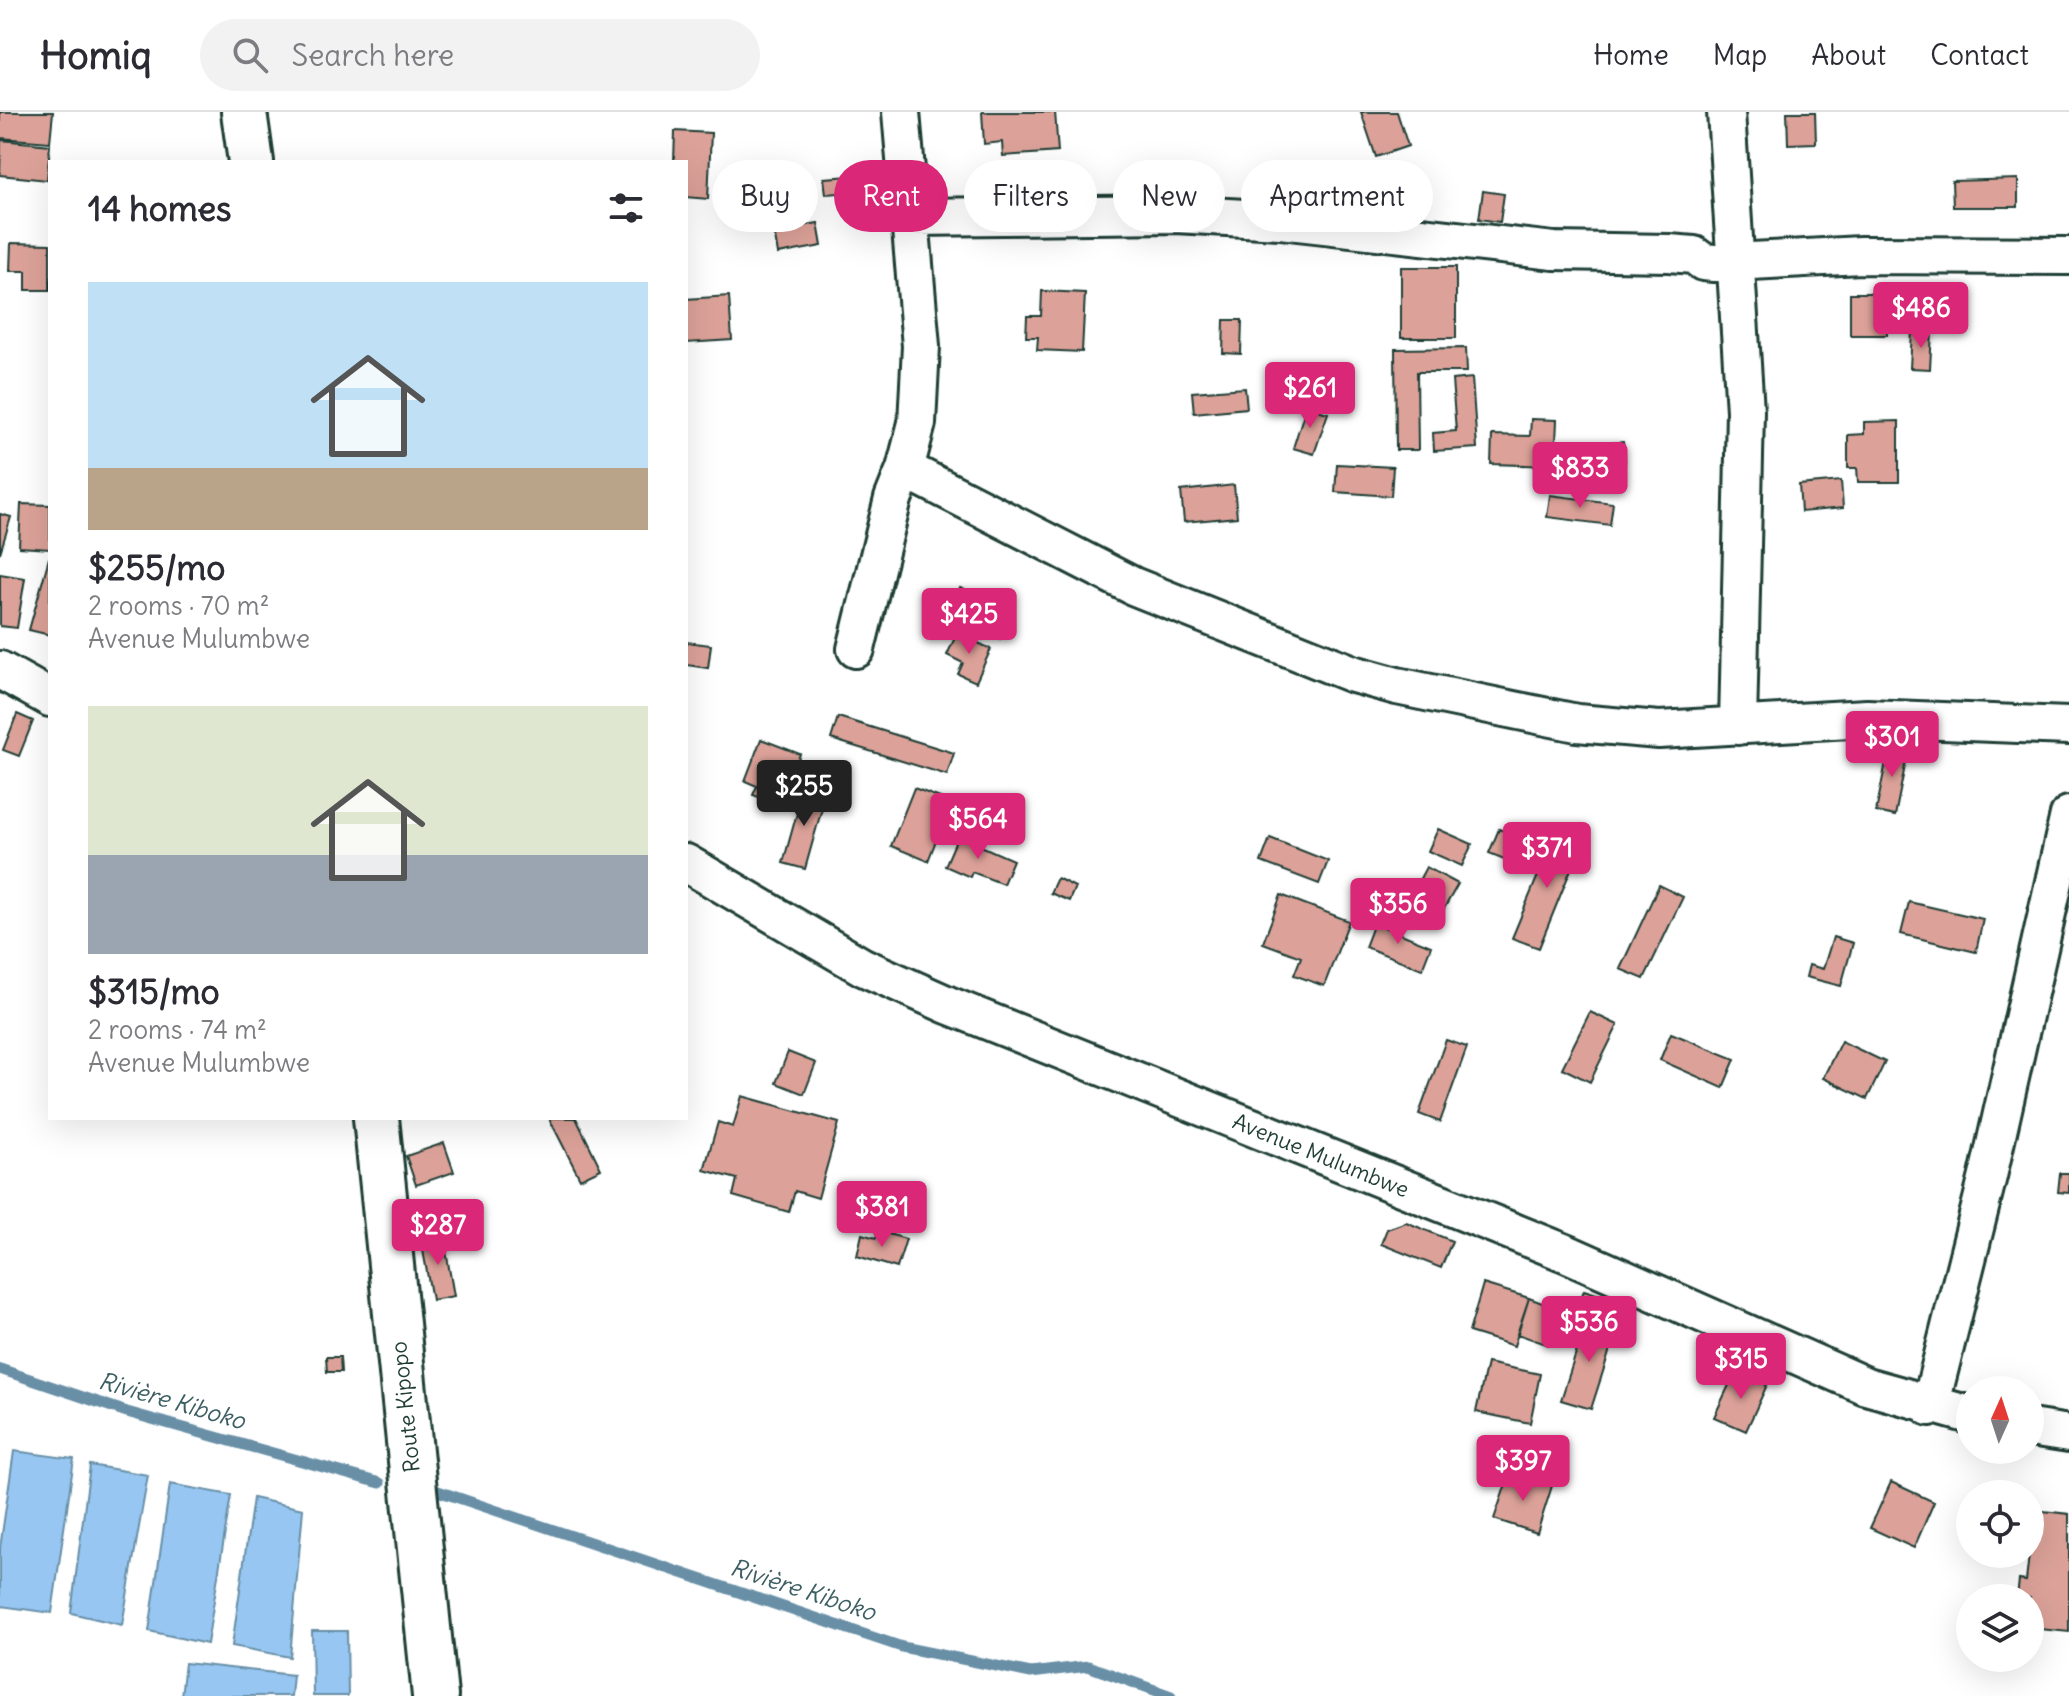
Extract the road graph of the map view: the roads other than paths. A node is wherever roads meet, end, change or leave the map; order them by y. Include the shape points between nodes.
1 (244, 112) edge
2 (901, 112) edge
3 (1726, 112) edge
4 (251, 160) edge
5 (905, 160) edge
6 (948, 217) edge
7 (911, 232) edge
8 (2069, 256) edge
9 (1733, 262) junction
10 (905, 469) junction
11 (856, 649) dead end
12 (0, 670) edge
13 (48, 697) edge
14 (1738, 726) junction
15 (2069, 726) edge
16 (2069, 815) edge
17 (688, 864) edge
18 (376, 1120) edge
19 (1930, 1407) junction
20 (1956, 1412) edge
21 (2044, 1430) edge
22 (2069, 1434) edge
23 (435, 1696) edge

1 - 4 main road
2 - 5 street
3 - 9 street
6 - 9 street via 1190,215 1280,220 1554,251 1669,253 1694,255 1703,262
7 - 10 street via 921,346 917,423
8 - 9 street via 1861,255
9 - 14 street via 1745,411
10 - 11 street
10 - 14 street via 1119,580 1353,674 1577,723 1659,730
12 - 13 street
14 - 15 street via 1867,718
16 - 19 street
17 - 19 street, Avenue Mulumbwe via 863,967 948,1005 1568,1254 1866,1386
18 - 23 main road, Route Kipopo
19 - 20 street, Avenue Mulumbwe
21 - 22 street

